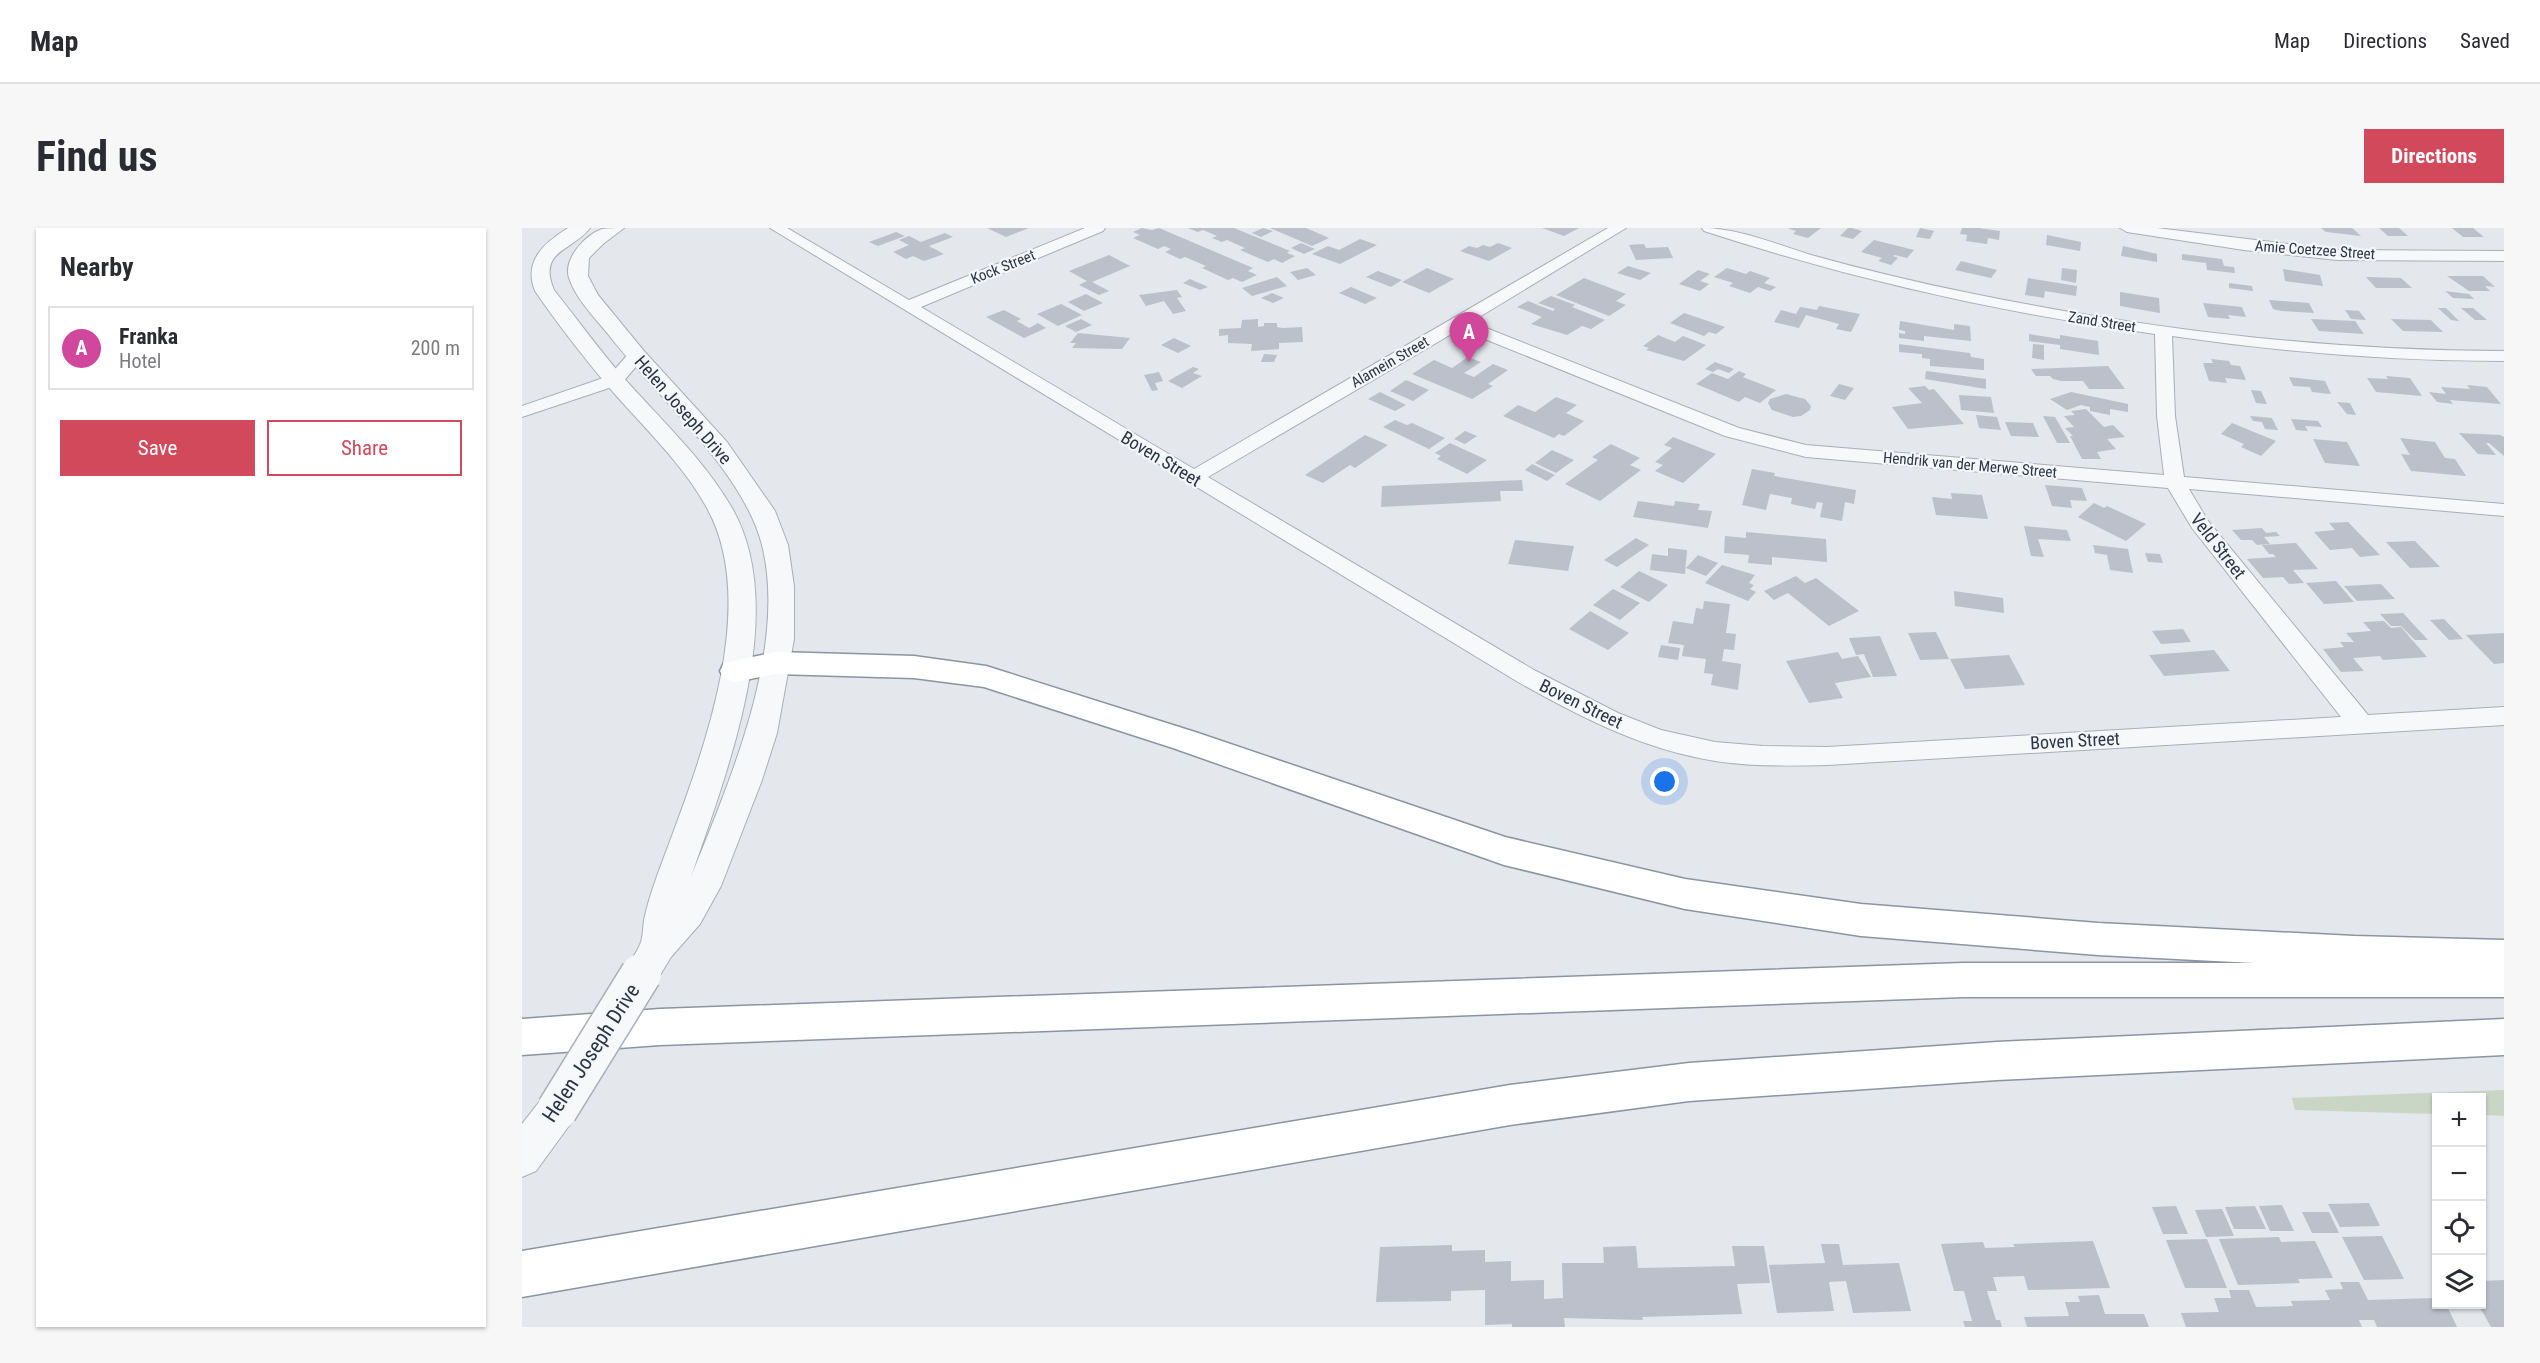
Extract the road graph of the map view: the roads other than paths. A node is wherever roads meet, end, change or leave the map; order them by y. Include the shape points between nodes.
1 (581, 228) edge
2 (615, 228) edge
3 (777, 228) edge
4 (1098, 228) edge
5 (1619, 228) edge
6 (1709, 228) edge
7 (2127, 228) edge
8 (2504, 256) edge
9 (909, 306) junction
10 (1458, 322) junction
11 (2163, 332) junction
12 (636, 356) junction
13 (2504, 356) edge
14 (615, 380) junction
15 (522, 412) edge
16 (1193, 478) junction
17 (2175, 482) junction
18 (2504, 510) edge
19 (776, 663) junction
20 (735, 671) junction
21 (2504, 717) edge
22 (2361, 724) junction
23 (2504, 956) edge
24 (650, 960) junction
25 (2504, 980) edge
26 (522, 1037) edge
27 (2504, 1037) edge
28 (522, 1157) edge
29 (522, 1274) edge

1 - 14 street, Helen Joseph Drive via 556,244 539,274 545,291
2 - 12 street, Helen Joseph Drive via 580,257 578,276 589,297
3 - 9 street, Boven Street
4 - 9 street, Kock Street
5 - 10 street, Alamein Street
6 - 11 street, Zand Street via 1881,279 1997,305
7 - 8 street, Amie Coetzee Street via 2337,255
9 - 16 street, Boven Street
10 - 16 street, Alamein Street
10 - 17 street, Hendrik van der Merwe Street via 1732,432 1806,451
11 - 13 street, Zand Street via 2363,352
11 - 17 street, Veld Street via 2166,416
12 - 14 street
12 - 19 street, Helen Joseph Drive via 719,447 762,511 774,546 781,586
14 - 15 street
14 - 20 street, Helen Joseph Drive via 704,483 729,527 738,557 741,597
16 - 22 street, Boven Street via 1576,704 1634,730 1698,749 1772,757 1827,756
17 - 18 street, Hendrik van der Merwe Street
17 - 22 street, Veld Street via 2199,524
19 - 20 highway
19 - 23 highway via 914,667 987,677 1184,740 1504,851 1685,894 1861,920 2097,939
19 - 24 street, Helen Joseph Drive via 762,733 708,876 688,914
20 - 24 street, Helen Joseph Drive via 717,749
21 - 22 street, Boven Street
24 - 28 street, Helen Joseph Drive, bridge via 557,1110
25 - 26 highway via 1963,980 660,1027
27 - 29 highway via 1997,1061 1689,1082 1510,1105

